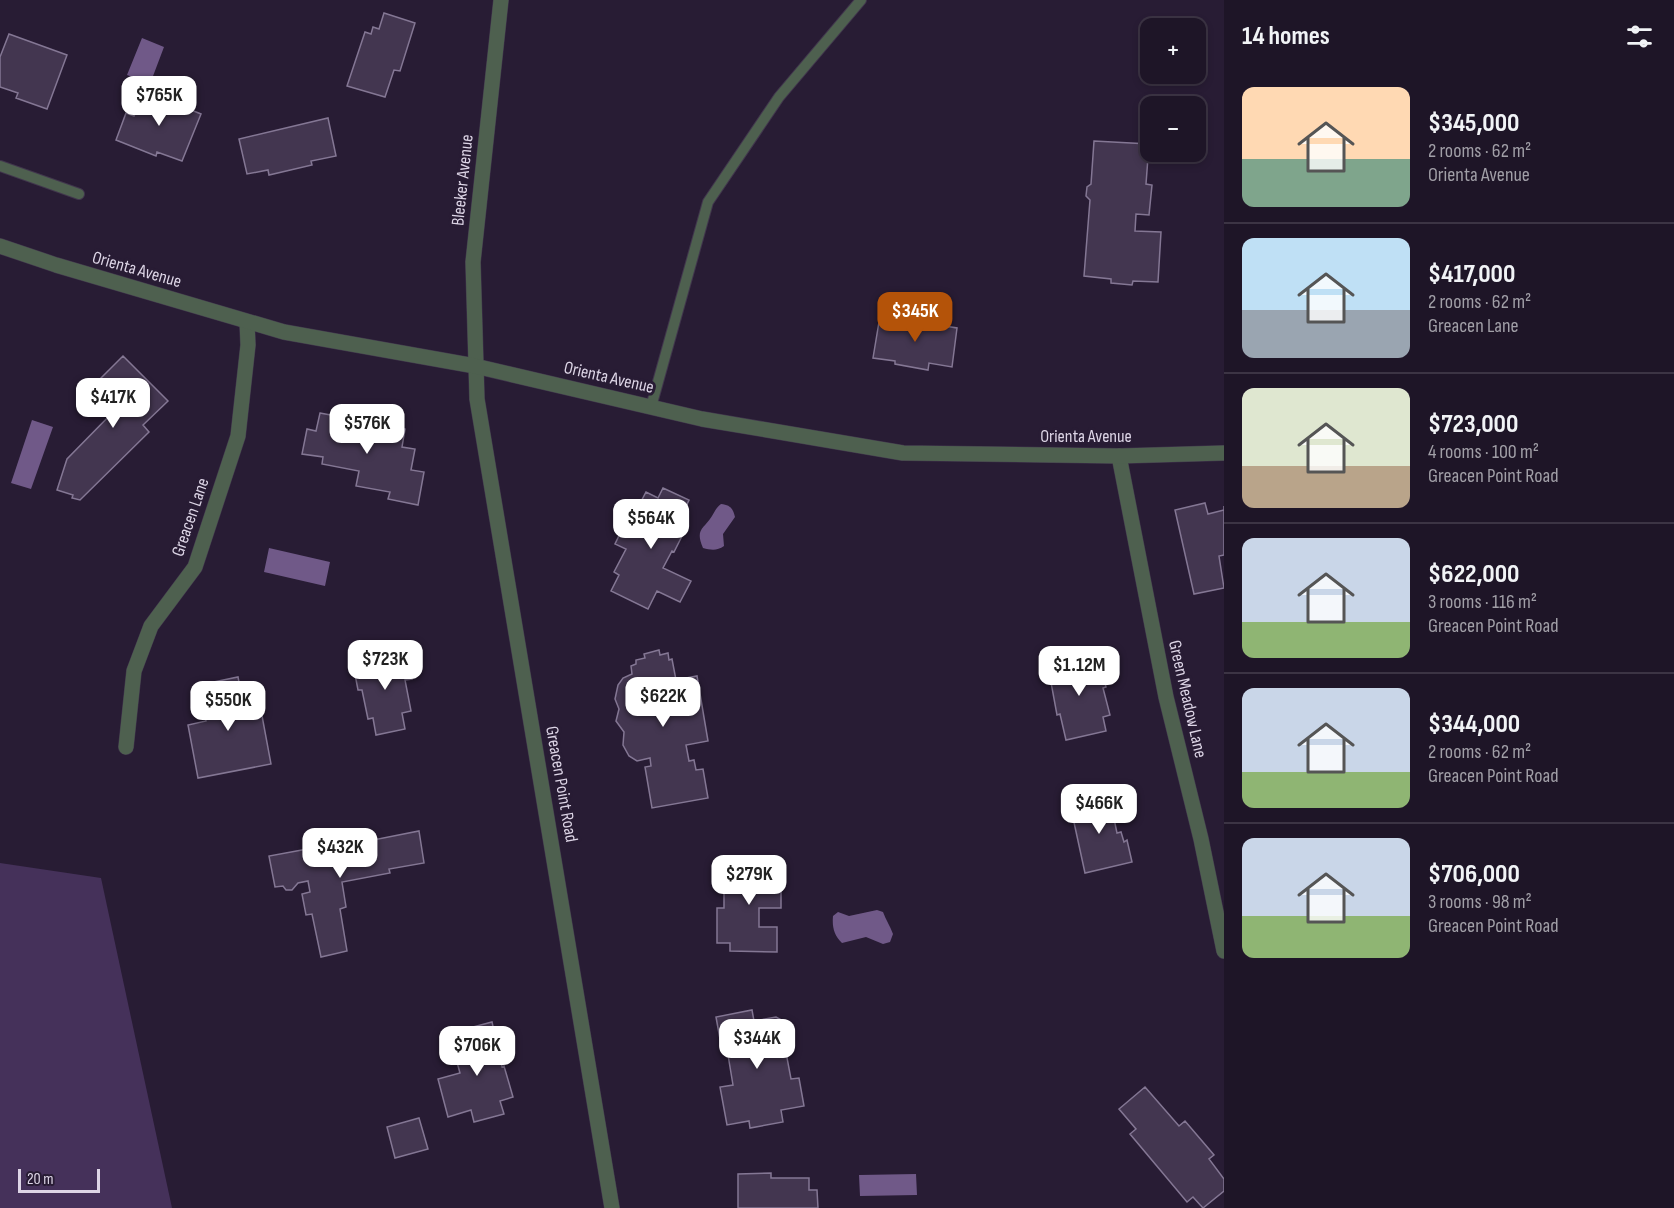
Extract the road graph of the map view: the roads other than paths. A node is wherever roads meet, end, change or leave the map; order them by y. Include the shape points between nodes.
1 (501, 0) edge
2 (861, 0) edge
3 (0, 166) edge
4 (79, 194) dead end
5 (0, 246) edge
6 (247, 322) junction
7 (475, 366) junction
8 (651, 407) junction
9 (1224, 453) edge
10 (1119, 456) junction
11 (126, 747) dead end
12 (1224, 951) edge
13 (612, 1208) edge

1 - 7 street, Bleeker Avenue via 473,262
2 - 8 lane via 779,97 708,202
3 - 4 lane
5 - 6 street, Orienta Avenue
6 - 7 street, Orienta Avenue via 284,333
6 - 11 street, Greacen Lane via 238,436 195,567 151,626 134,671
7 - 8 street, Orienta Avenue
7 - 13 street, Greacen Point Road via 477,399
8 - 10 street, Orienta Avenue via 903,453
9 - 10 street, Orienta Avenue
10 - 12 street, Green Meadow Lane via 1166,697

